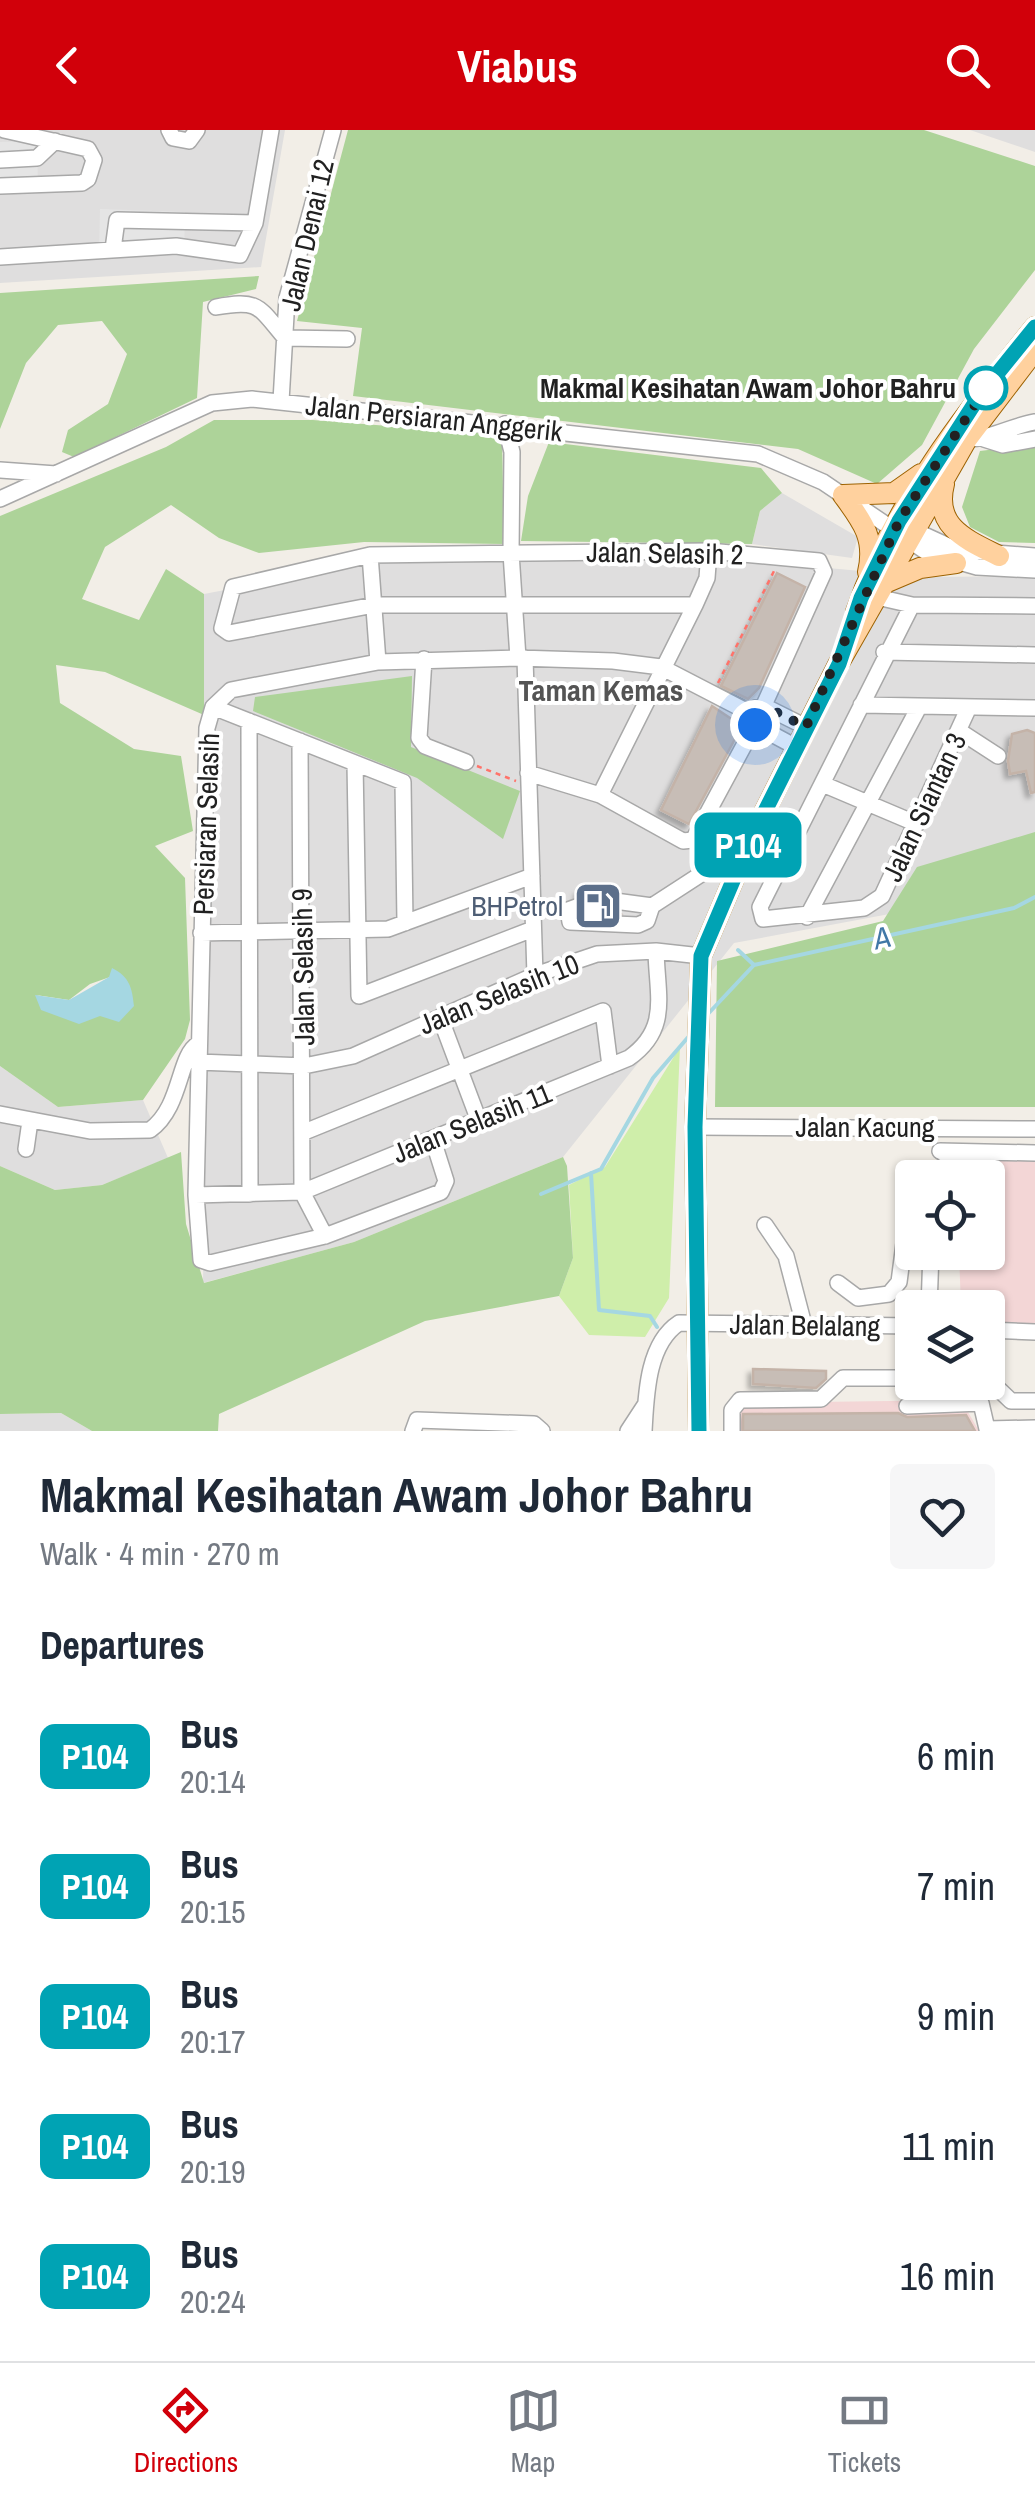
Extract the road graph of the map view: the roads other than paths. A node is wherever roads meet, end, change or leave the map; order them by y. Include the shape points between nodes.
1 (4, 130) edge
2 (169, 130) edge
3 (197, 130) edge
4 (271, 130) edge
5 (333, 130) edge
6 (55, 141) junction
7 (0, 160) edge
8 (0, 186) edge
9 (255, 224) junction
10 (114, 249) junction
11 (0, 257) edge
12 (216, 307) dead end
13 (1035, 327) edge
14 (285, 338) junction
15 (347, 339) dead end
16 (1035, 350) edge
17 (281, 401) junction
18 (988, 406) junction
19 (1035, 422) edge
20 (505, 424) junction
21 (1011, 426) junction
22 (975, 439) junction
23 (1035, 439) edge
24 (940, 468) junction
25 (0, 470) edge
26 (59, 474) junction
27 (843, 495) junction
28 (0, 498) edge
29 (903, 531) junction
30 (710, 551) junction
31 (510, 553) junction
32 (370, 555) junction
33 (999, 556) junction
34 (1035, 556) edge
35 (956, 563) junction
36 (1035, 570) edge
37 (875, 593) junction
38 (374, 605) junction
39 (912, 605) junction
40 (513, 606) junction
41 (695, 606) junction
42 (1035, 606) edge
43 (884, 652) junction
44 (1035, 654) edge
45 (521, 658) junction
46 (424, 660) junction
47 (378, 662) junction
48 (661, 667) junction
49 (860, 704) junction
50 (213, 706) junction
51 (764, 706) junction
52 (919, 706) junction
53 (969, 707) junction
54 (1035, 708) edge
55 (751, 718) junction
56 (250, 721) junction
57 (806, 727) junction
58 (961, 732) junction
59 (300, 742) junction
60 (796, 747) junction
61 (998, 756) dead end
62 (466, 762) road end
63 (355, 763) junction
64 (528, 779) junction
65 (825, 785) junction
66 (600, 796) junction
67 (867, 802) junction
68 (918, 824) junction
69 (749, 843) junction
70 (532, 876) junction
71 (615, 902) tunnel mouth
72 (580, 906) dead end
73 (652, 906) junction
74 (807, 917) junction
75 (405, 923) junction
76 (600, 925) junction
77 (302, 928) junction
78 (533, 929) junction
79 (251, 930) junction
80 (357, 931) junction
81 (201, 933) junction
82 (656, 951) junction
83 (597, 954) junction
84 (701, 956) junction
85 (534, 976) junction
86 (440, 1016) junction
87 (198, 1044) junction
88 (198, 1062) junction
89 (250, 1064) junction
90 (304, 1066) junction
91 (610, 1066) junction
92 (460, 1072) junction
93 (0, 1114) edge
94 (478, 1121) junction
95 (30, 1122) junction
96 (695, 1127) junction
97 (938, 1127) junction
98 (1035, 1130) edge
99 (302, 1133) junction
100 (433, 1140) junction
101 (26, 1148) dead end
102 (940, 1151) junction
103 (1035, 1153) edge
104 (955, 1160) edge
105 (302, 1192) junction
106 (250, 1194) junction
107 (196, 1195) junction
108 (765, 1225) dead end
109 (325, 1236) junction
110 (901, 1270) edge
111 (838, 1283) dead end
112 (697, 1323) junction
113 (804, 1325) junction
114 (895, 1328) edge
115 (1005, 1331) edge
116 (1035, 1332) edge
117 (895, 1378) edge
118 (1005, 1395) edge
119 (1011, 1401) junction
120 (1035, 1401) edge
121 (981, 1403) junction
122 (645, 1404) junction
123 (907, 1406) dead end
124 (1035, 1428) edge
125 (413, 1431) edge
126 (542, 1431) edge
127 (628, 1431) edge
128 (644, 1431) edge
129 (699, 1431) edge
130 (732, 1431) edge

1 - 6 street
2 - 3 street via 188,141
4 - 9 street
5 - 14 street, Jalan Denai 12 via 287,298
6 - 7 street via 37,158
6 - 8 street via 91,152 88,180
9 - 10 street via 240,255 176,246
9 - 10 street via 117,220
10 - 11 street
12 - 14 street via 248,301
13 - 24 main road via 980,395
14 - 15 street
14 - 17 street, Jalan Denai 12
16 - 18 main road
17 - 20 street, Jalan Persiaran Anggerik
17 - 26 street, Jalan Persiaran Anggerik via 212,403
18 - 21 street
18 - 22 main road
19 - 21 street
20 - 27 street, Jalan Persiaran Anggerik via 758,454
20 - 31 street via 512,452
21 - 22 street
22 - 23 street via 1003,445
22 - 24 main road
24 - 27 main road via 894,494
24 - 29 main road
24 - 33 main road via 944,517 963,538
25 - 26 street
26 - 28 street, Jalan Persiaran Anggerik
27 - 29 street, Jalan Persiaran Anggerik
27 - 37 main road via 871,543
29 - 33 street, Jalan Persiaran Anggerik
29 - 35 street, Jalan Persiaran Anggerik
29 - 37 main road
29 - 37 main road
30 - 31 street, Jalan Selasih 2
30 - 41 street
30 - 51 street, Jalan Selasih 2 via 819,560 824,572
31 - 32 street, Jalan Selasih 2
31 - 40 street
32 - 38 street
32 - 38 street, Jalan Selasih 2 via 234,587 224,632
33 - 34 street, Jalan Persiaran Anggerik
35 - 36 street, Jalan Persiaran Anggerik
35 - 37 main road via 909,571
37 - 39 street
37 - 57 main road
38 - 40 street
38 - 47 street
39 - 42 street
39 - 43 street
40 - 41 street
40 - 45 street
41 - 48 street
43 - 44 street
43 - 49 street
45 - 46 street, Persiaran Selasih
45 - 48 street, Persiaran Selasih
45 - 64 street
46 - 47 street, Persiaran Selasih
46 - 62 street via 419,738
47 - 50 street, Persiaran Selasih via 231,690
48 - 55 street, Persiaran Selasih
48 - 66 street
49 - 52 street
49 - 65 street
50 - 56 street
50 - 81 street, Persiaran Selasih
51 - 55 street
51 - 57 street
52 - 53 street
52 - 67 street
53 - 54 street
53 - 58 street, Jalan Siantan 3
55 - 60 street, Persiaran Selasih
55 - 66 street via 693,840 682,841
56 - 59 street
56 - 79 street
57 - 60 main road
58 - 61 street
58 - 68 street, Jalan Siantan 3
59 - 63 street
59 - 77 street, Jalan Selasih 9
60 - 69 main road
63 - 75 street via 403,782
63 - 80 street
64 - 66 street
64 - 70 street
65 - 67 street
65 - 74 street via 760,907 767,922
67 - 68 street
67 - 74 street
68 - 74 street, Jalan Siantan 3 via 874,904
69 - 73 street
69 - 84 main road
70 - 75 street
70 - 78 street
71 - 73 street
72 - 76 street via 568,910 570,922
73 - 76 street via 638,925
75 - 80 street
76 - 83 street
77 - 79 street
77 - 80 street
77 - 90 street, Jalan Selasih 9
78 - 80 street via 359,996
78 - 85 street
79 - 81 street
79 - 89 street
81 - 87 street, Persiaran Selasih
82 - 83 street, Jalan Selasih 10
82 - 84 street, Jalan Selasih 10
82 - 91 street, Jalan Selasih 11 via 658,1029 646,1046
83 - 85 street, Jalan Selasih 10
84 - 96 main road
85 - 86 street, Jalan Selasih 10
86 - 90 street, Jalan Selasih 10 via 353,1056
86 - 92 street
87 - 88 street, Persiaran Selasih
87 - 95 street via 189,1051 168,1114 150,1130
88 - 89 street, Jalan Selasih 10
88 - 107 street, Persiaran Selasih
89 - 90 street, Jalan Selasih 10
89 - 106 street
90 - 99 street, Jalan Selasih 9
91 - 92 street via 603,1011
91 - 94 street, Jalan Selasih 11
92 - 94 street
92 - 99 street
93 - 95 street
94 - 100 street, Jalan Selasih 11
95 - 101 street
96 - 97 street, Jalan Kacung
96 - 112 main road
97 - 98 street, Jalan Kacung
97 - 102 street
99 - 105 street, Jalan Selasih 9
100 - 105 street, Jalan Selasih 11
100 - 109 street via 444,1190
102 - 103 street
102 - 104 street
105 - 106 street, Jalan Selasih 11
105 - 109 street
106 - 107 street, Jalan Selasih 11
107 - 109 street, Persiaran Selasih via 205,1263
108 - 113 street via 798,1286
110 - 111 street via 889,1294 858,1298
112 - 113 street, Jalan Belalang
112 - 122 street via 679,1323 664,1337
112 - 129 main road
113 - 114 street, Jalan Belalang
115 - 116 street
117 - 130 street via 843,1378 821,1399 740,1400 732,1410
118 - 119 street
119 - 120 street
119 - 121 street
121 - 123 street
121 - 124 street via 987,1429
122 - 127 street
122 - 128 street
125 - 126 street via 417,1420 534,1424

